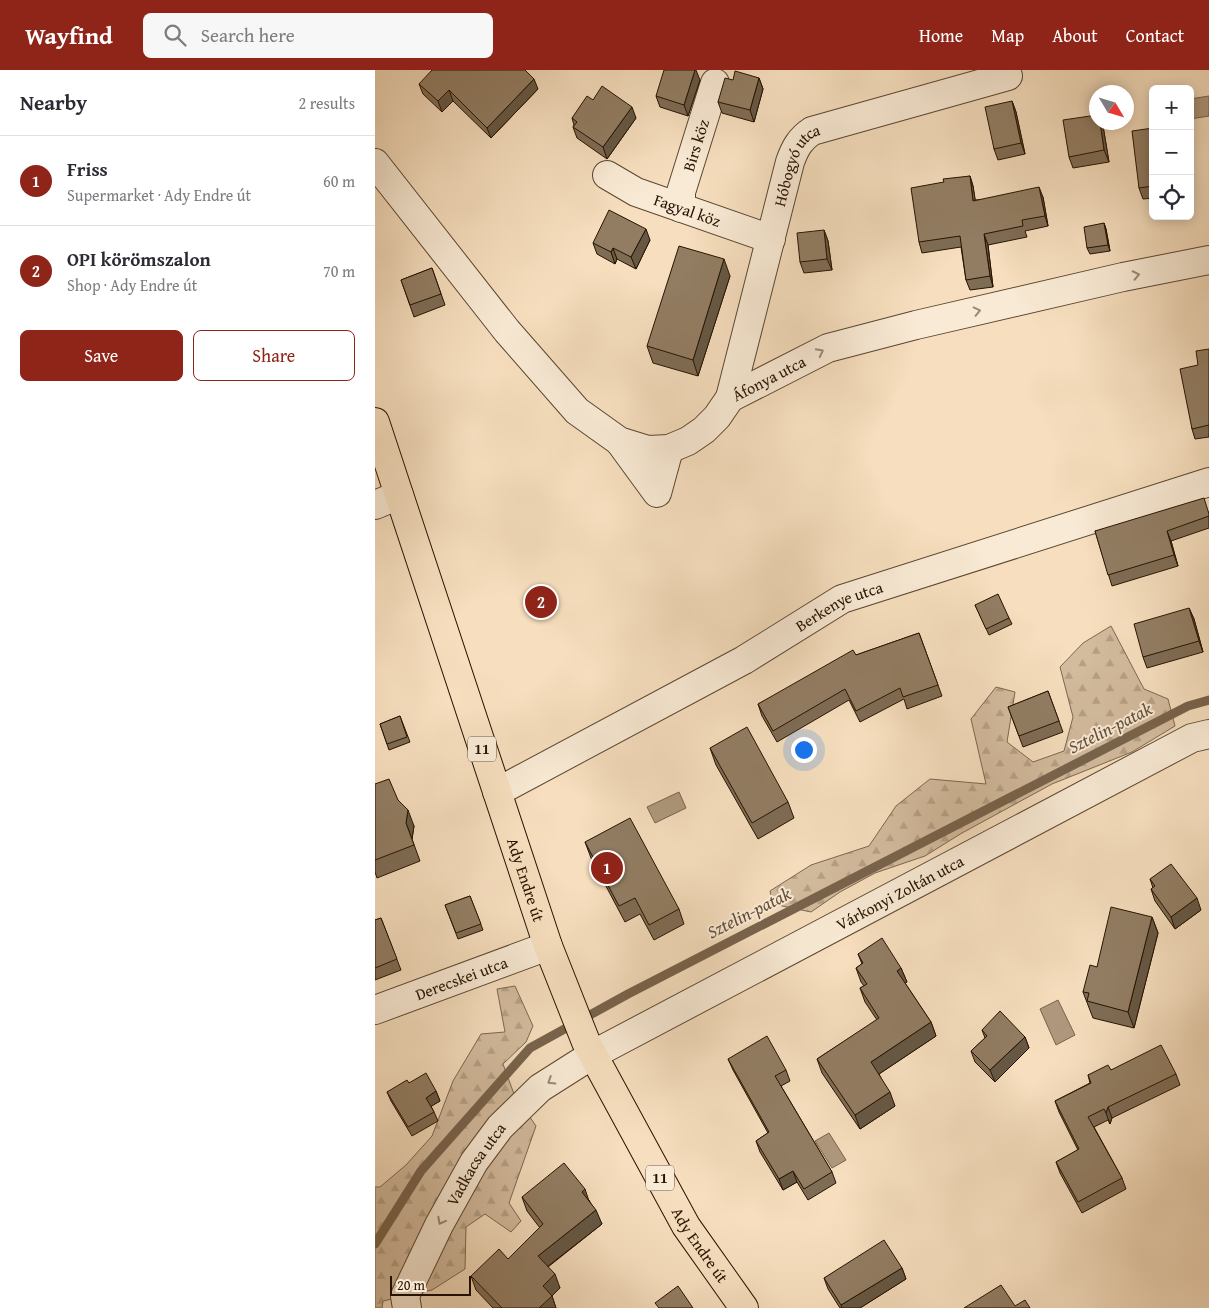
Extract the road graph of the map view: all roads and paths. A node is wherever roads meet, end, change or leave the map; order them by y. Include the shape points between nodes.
1 (1009, 76) dead end
2 (715, 83) dead end
3 (375, 163) edge
4 (607, 175) dead end
5 (681, 208) junction
6 (771, 239) junction
7 (1209, 260) edge
8 (730, 398) junction
9 (375, 422) edge
10 (619, 441) junction
11 (669, 449) junction
12 (1209, 482) edge
13 (387, 500) edge
14 (1209, 734) edge
15 (497, 792) junction
16 (548, 946) junction
17 (375, 1010) edge
18 (589, 1049) junction
19 (407, 1308) edge
20 (744, 1308) edge

1 - 6 street, Hóbogyó utca via 812,131 803,137 790,162
2 - 5 street, Birs köz via 681,192
3 - 10 street, Áfonya utca via 507,331 577,411
4 - 5 street, Fagyal köz via 636,192
5 - 6 street, Fagyal köz
6 - 8 street, Hóbogyó utca
8 -> 7 street, Áfonya utca via 828,348 916,325
8 - 11 street, Áfonya utca via 704,430
9 - 13 main road, Ady Endre út / 11
10 - 11 street, Áfonya utca via 648,450
10 - 11 street via 657,494
12 - 15 street, Berkenye utca via 842,599 744,660
13 - 15 main road, Ady Endre út / 11
14 - 18 street, Várkonyi Zoltán utca via 1192,738
15 - 16 main road, Ady Endre út / 11
16 - 17 street, Derecskei utca
16 - 18 main road, Ady Endre út / 11
18 -> 19 street, Vadkacsa utca via 540,1088 500,1126 474,1162 405,1296
18 - 20 main road, Ady Endre út / 11 via 686,1226

